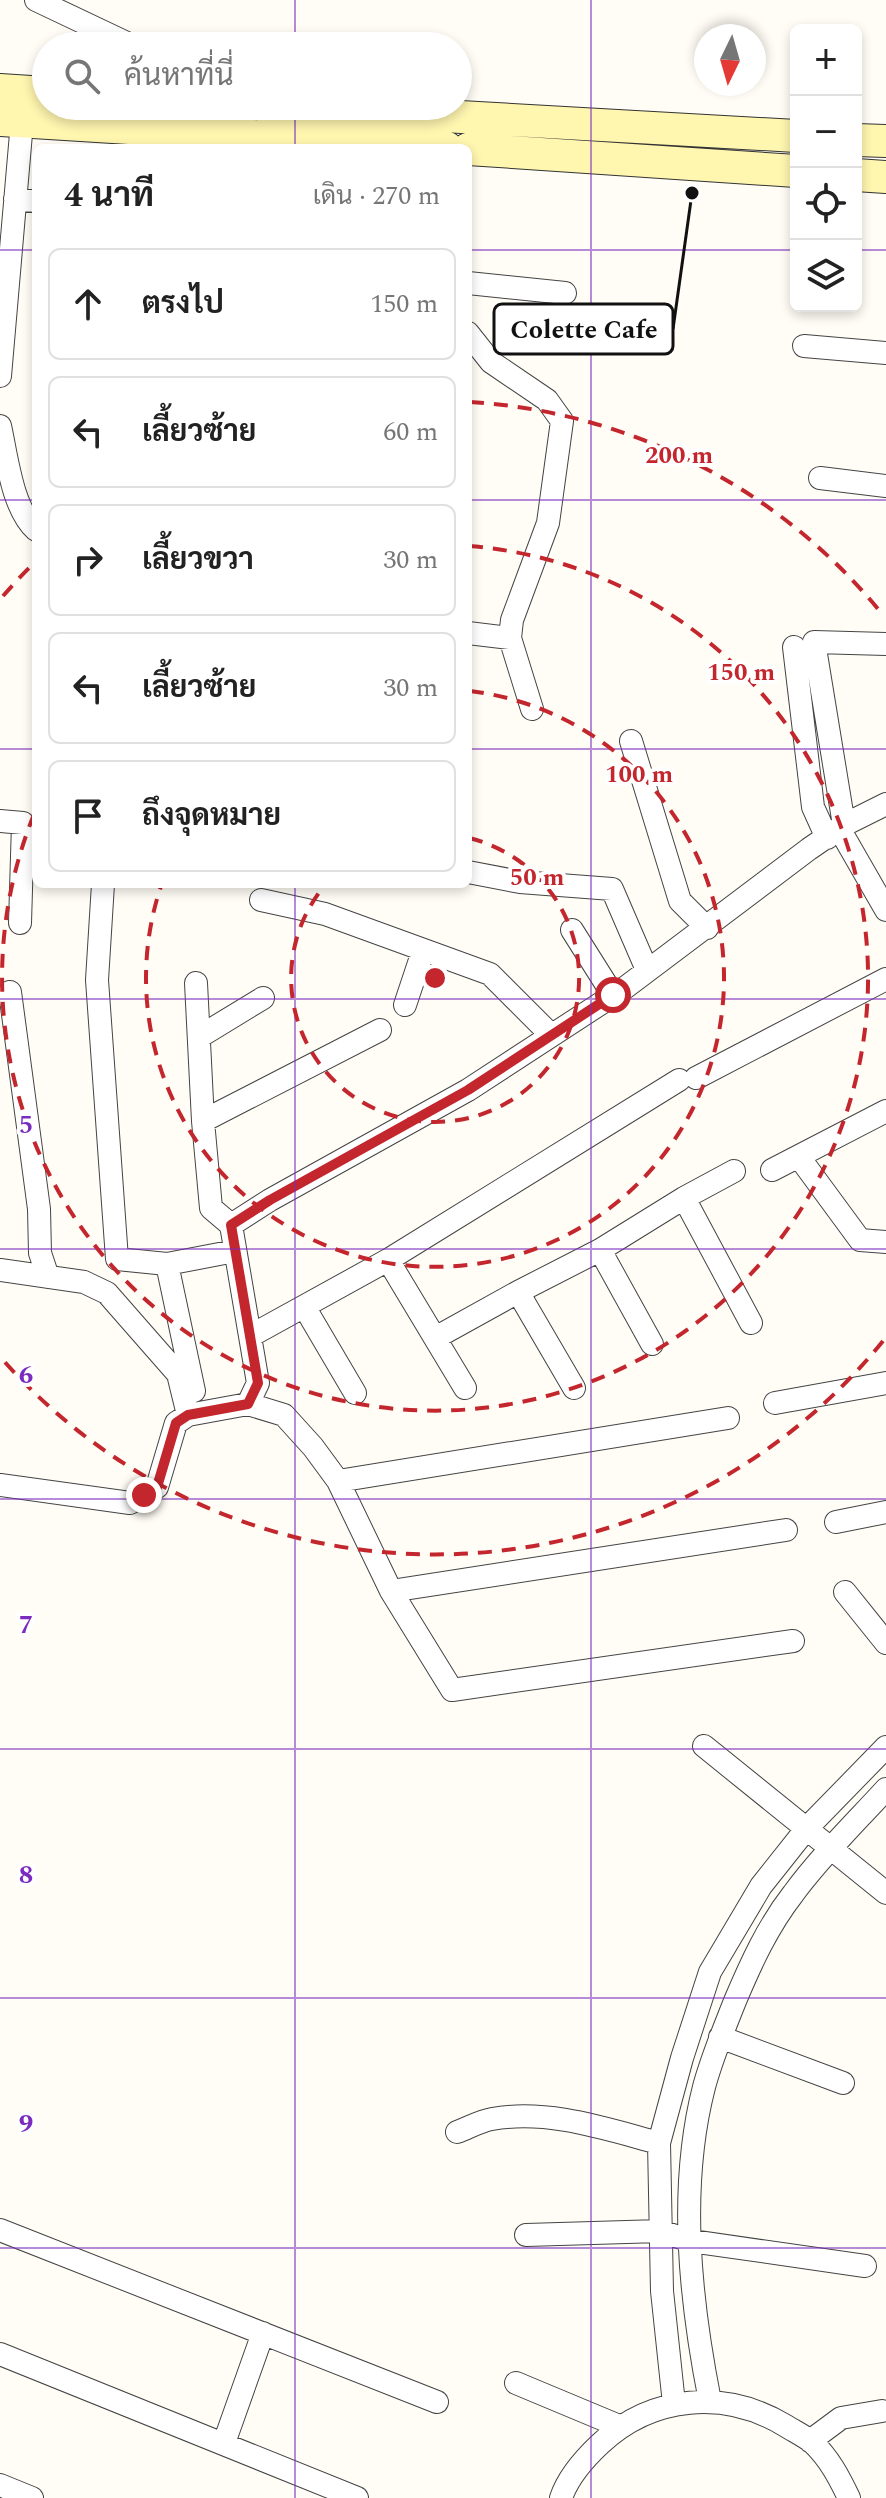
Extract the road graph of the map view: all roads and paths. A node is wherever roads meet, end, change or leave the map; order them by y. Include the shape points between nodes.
1 (36, 0) edge
2 (103, 32) edge
3 (0, 90) edge
4 (32, 92) edge
5 (472, 118) edge
6 (11, 121) edge
7 (790, 136) edge
8 (156, 139) edge
9 (862, 140) edge
10 (886, 141) edge
11 (325, 144) edge
12 (472, 149) edge
13 (790, 171) edge
14 (862, 175) edge
15 (886, 177) edge
16 (26, 200) edge
17 (6, 245) edge
18 (472, 283) edge
19 (565, 293) dead end
20 (2, 333) edge
21 (472, 338) edge
22 (804, 346) dead end
23 (886, 353) edge
24 (0, 376) edge
25 (0, 426) edge
26 (820, 478) dead end
27 (886, 486) edge
28 (32, 527) edge
29 (472, 633) edge
30 (510, 638) junction
31 (886, 644) edge
32 (794, 647) dead end
33 (532, 709) dead end
34 (631, 741) dead end
35 (886, 804) edge
36 (0, 821) edge
37 (837, 831) junction
38 (472, 873) edge
39 (103, 888) edge
40 (261, 900) dead end
41 (886, 910) edge
42 (20, 923) dead end
43 (707, 928) junction
44 (572, 930) dead end
45 (423, 951) junction
46 (647, 970) junction
47 (886, 979) edge
48 (196, 983) dead end
49 (10, 992) dead end
50 (613, 995) junction
51 (263, 998) dead end
52 (405, 1005) dead end
53 (380, 1030) dead end
54 (550, 1034) junction
55 (199, 1037) junction
56 (886, 1111) edge
57 (203, 1121) junction
58 (799, 1157) junction
59 (772, 1170) dead end
60 (734, 1171) dead end
61 (684, 1198) junction
62 (231, 1225) junction
63 (886, 1242) edge
64 (600, 1250) junction
65 (235, 1251) junction
66 (388, 1260) junction
67 (167, 1264) junction
68 (0, 1270) edge
69 (48, 1277) junction
70 (518, 1292) junction
71 (305, 1308) junction
72 (751, 1323) dead end
73 (252, 1335) junction
74 (435, 1338) junction
75 (652, 1344) dead end
76 (886, 1383) edge
77 (465, 1388) dead end
78 (574, 1388) dead end
79 (355, 1393) dead end
80 (775, 1403) dead end
81 (248, 1404) junction
82 (193, 1414) junction
83 (728, 1418) dead end
84 (338, 1481) junction
85 (0, 1485) edge
86 (886, 1512) edge
87 (836, 1522) dead end
88 (786, 1530) dead end
89 (391, 1591) junction
90 (845, 1592) dead end
91 (793, 1641) dead end
92 (886, 1643) edge
93 (704, 1746) dead end
94 (886, 1747) edge
95 (886, 1789) edge
96 (807, 1828) junction
97 (832, 1849) junction
98 (886, 1893) edge
99 (720, 2037) junction
100 (843, 2083) dead end
101 (457, 2132) dead end
102 (659, 2143) junction
103 (0, 2230) edge
104 (660, 2231) junction
105 (526, 2235) dead end
106 (691, 2241) junction
107 (865, 2266) dead end
108 (263, 2333) junction
109 (0, 2354) edge
110 (516, 2383) dead end
111 (710, 2401) junction
112 (437, 2402) dead end
113 (674, 2404) junction
114 (882, 2411) dead end
115 (619, 2426) junction
116 (810, 2441) junction
117 (224, 2443) junction
118 (0, 2485) edge
119 (354, 2497) edge
120 (32, 2498) edge
121 (561, 2498) edge
122 (849, 2498) edge

1 - 2 street
3 - 4 main road
5 - 7 main road
6 - 8 main road
6 - 16 street
8 - 11 main road
9 - 10 main road
12 - 13 main road
14 - 15 main road
16 - 17 street
17 - 20 street
18 - 19 street
20 - 24 street
21 - 30 street via 491,362 547,400 562,421 548,523
22 - 23 street
25 - 28 street via 13,489
26 - 27 street
29 - 30 street
30 - 33 street
31 - 37 street via 814,642
32 - 37 street via 813,807
34 - 43 street via 680,901
35 - 37 street
36 - 42 street via 23,823
37 - 41 street
37 - 43 street
38 - 46 street via 612,889
39 - 67 street via 97,980 117,1259
40 - 45 street via 325,914
43 - 46 street
44 - 50 street
45 - 52 street
45 - 54 street via 490,974
46 - 50 street
47 - 66 street via 688,1079
48 - 55 street
49 - 69 street via 39,1209 40,1253
50 - 54 street
51 - 55 street
53 - 57 street
54 - 62 street via 468,1090
55 - 57 street
56 - 58 street
57 - 62 street via 211,1208
58 - 59 street
58 - 63 street via 860,1240
60 - 61 street
61 - 64 street
61 - 72 street
62 - 65 street
64 - 70 street
64 - 75 street
65 - 67 street
65 - 73 street
66 - 71 street
66 - 74 street
67 - 82 street
68 - 69 street
69 - 82 street via 95,1286 118,1303 178,1374
70 - 74 street
70 - 78 street
71 - 73 street
71 - 79 street
73 - 81 street via 258,1383
74 - 77 street
76 - 80 street
81 - 82 street
81 - 84 street via 284,1415
82 - 85 street via 176,1423 157,1487 130,1503
83 - 84 street
84 - 89 street
86 - 87 street
88 - 89 street
89 - 91 street via 452,1690
90 - 92 street
93 - 96 street
94 - 96 street
95 - 97 street
96 - 97 street
96 - 102 street via 761,1886 710,1972
97 - 98 street
97 - 99 street via 793,1893 754,1955
99 - 100 street
99 - 106 street via 704,2088 690,2174
101 - 102 street via 489,2119 521,2116 584,2123
102 - 104 street
103 - 108 street
104 - 105 street
104 - 106 street
104 - 113 street
106 - 107 street
106 - 111 street via 698,2338
108 - 112 street
108 - 117 street
109 - 117 street
110 - 115 street
111 - 113 street
111 - 116 street via 763,2412
113 - 115 street
114 - 116 street via 841,2418
115 - 121 street via 583,2460
116 - 122 street via 834,2468
117 - 119 street
118 - 120 street

